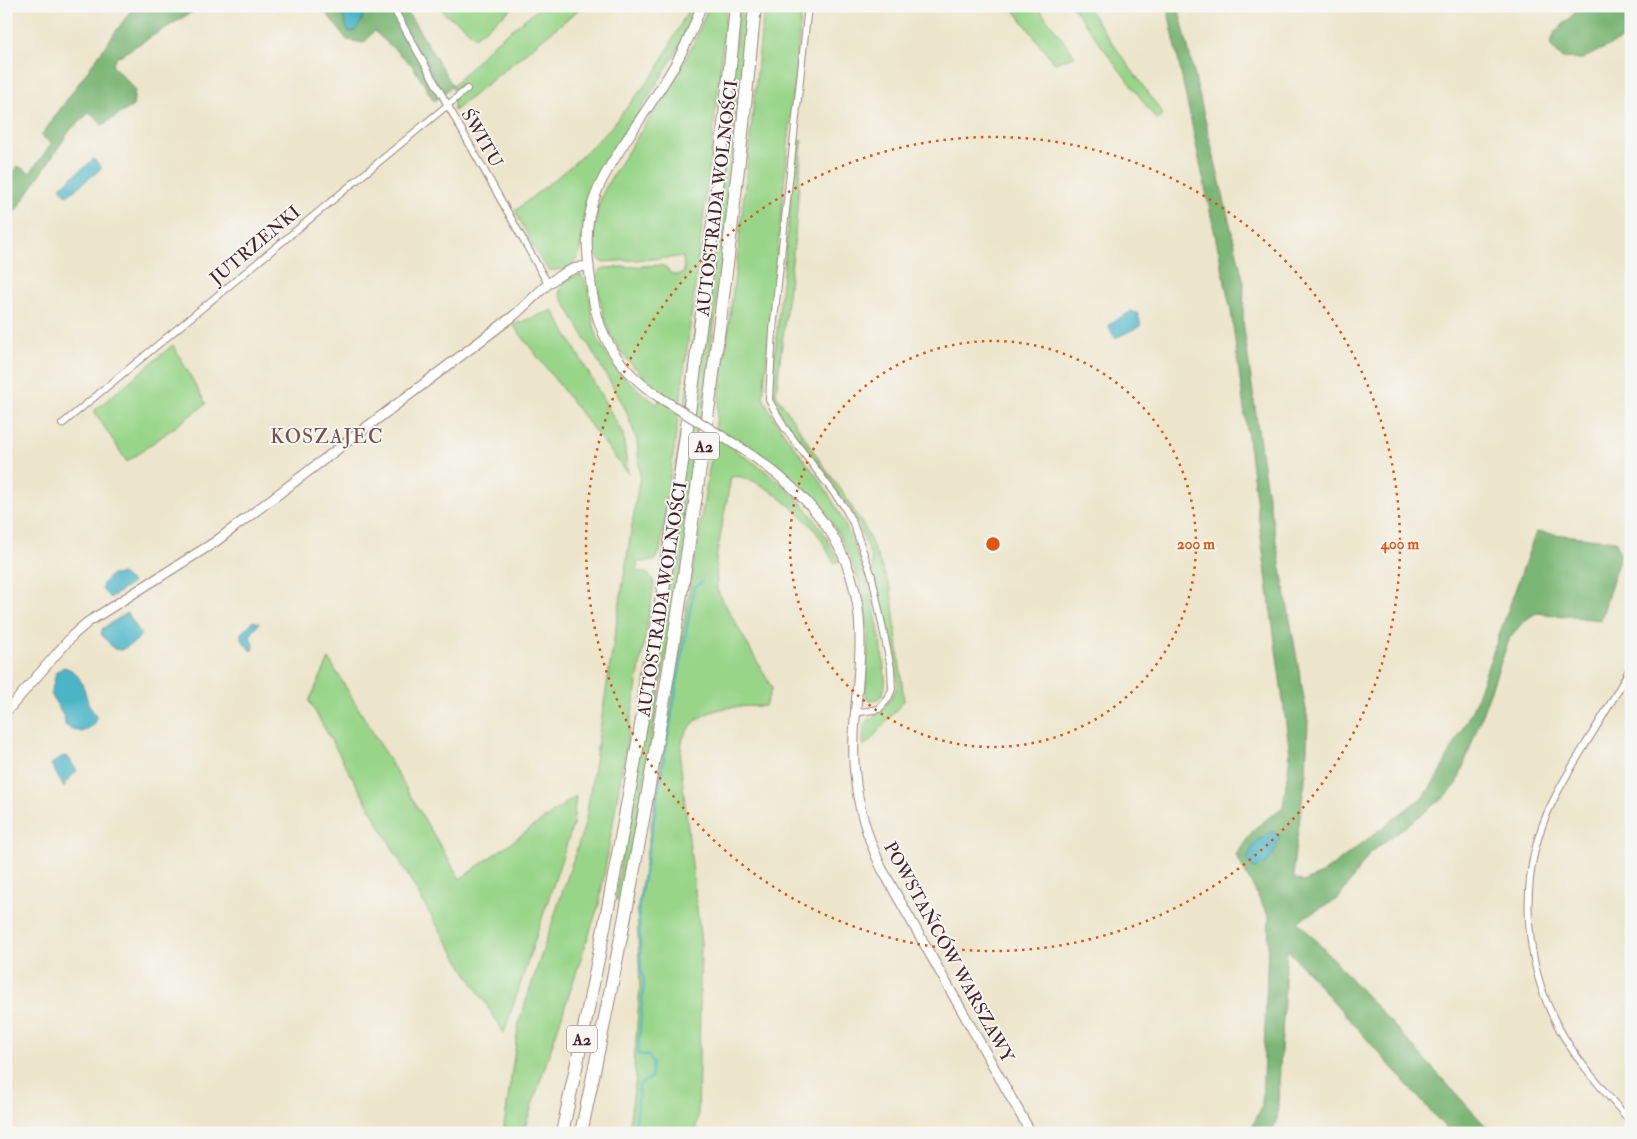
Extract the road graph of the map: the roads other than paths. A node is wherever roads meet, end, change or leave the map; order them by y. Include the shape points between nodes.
1 (392, 6) edge
2 (701, 6) edge
3 (736, 6) edge
4 (755, 6) edge
5 (808, 6) edge
6 (467, 89) dead end
7 (446, 106) junction
8 (589, 266) junction
9 (548, 284) junction
10 (62, 424) dead end
11 (1631, 666) edge
12 (6, 712) edge
13 (855, 713) junction
14 (1631, 1122) edge
15 (562, 1133) edge
16 (581, 1133) edge
17 (1031, 1133) edge

1 - 7 street, ŚWITU
2 - 8 street, POWSTAŃCÓW WARSZAWY via 680,56 598,188 588,222
3 - 15 highway, AUTOSTRADA WOLNOŚCI / A2 via 709,258 671,536 626,814
4 - 16 highway, AUTOSTRADA WOLNOŚCI / A2 via 728,260 688,555 630,894
5 - 13 street via 772,339 769,400 784,427 843,505 872,576 892,689 878,709
6 - 7 street, JUTRZENKI
7 - 9 street, ŚWITU
7 - 10 street, JUTRZENKI
8 - 9 street via 576,267
8 - 13 street, POWSTAŃCÓW WARSZAWY, bridge via 596,314 604,338 626,370 659,397 776,472 800,493 827,527 854,589 859,624
9 - 12 street via 512,317 215,542 88,622
11 - 14 street via 1552,803 1533,854 1528,900 1536,967 1558,1026 1583,1065
13 - 17 street, POWSTAŃCÓW WARSZAWY via 855,781 862,818 875,855

